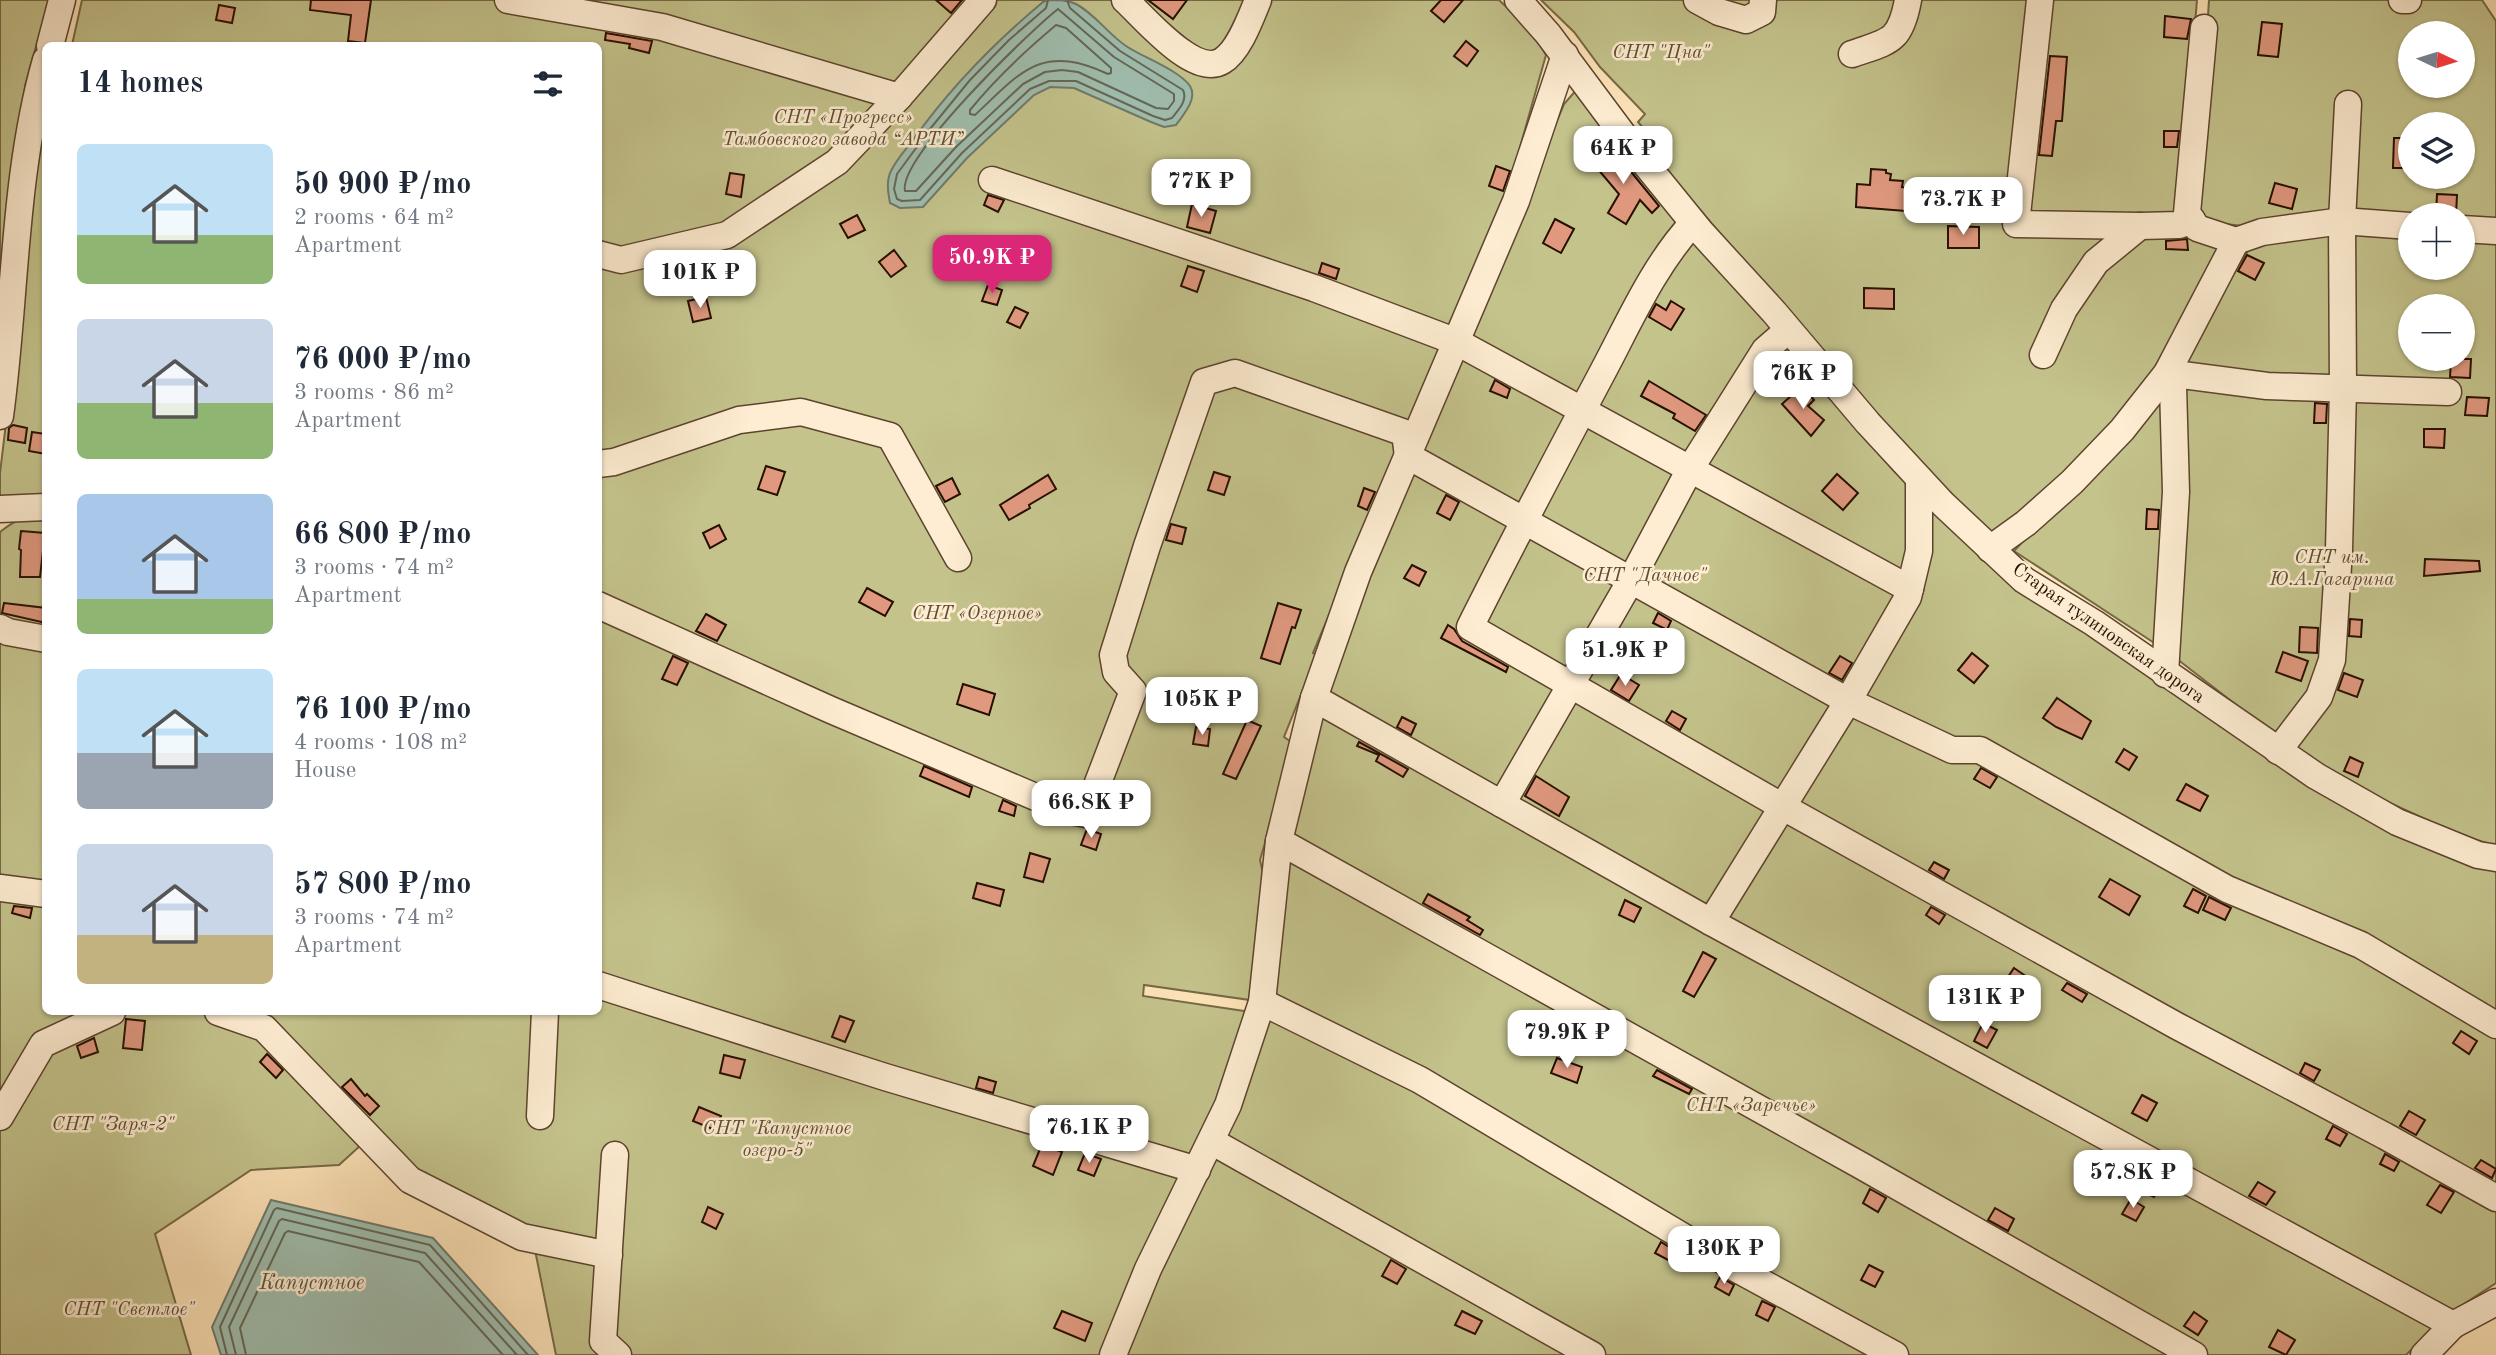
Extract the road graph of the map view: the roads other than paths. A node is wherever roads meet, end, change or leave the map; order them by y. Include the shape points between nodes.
1 (62, 0) edge
2 (508, 0) edge
3 (983, 0) edge
4 (1125, 0) edge
5 (1258, 0) edge
6 (1518, 0) edge
7 (1697, 0) edge
8 (1763, 0) edge
9 (1908, 0) edge
10 (2040, 0) edge
11 (2402, 0) edge
12 (2408, 0) edge
13 (2204, 28) dead end
14 (51, 42) edge
15 (1852, 54) dead end
16 (1564, 55) junction
17 (42, 86) edge
18 (899, 97) junction
19 (2348, 104) dead end
20 (992, 180) dead end
21 (2192, 220) junction
22 (2342, 221) junction
23 (1693, 223) junction
24 (2398, 225) edge
25 (2140, 226) junction
26 (2475, 230) edge
27 (2496, 231) edge
28 (2236, 241) junction
29 (602, 255) edge
30 (1788, 330) junction
31 (1457, 342) junction
32 (2043, 355) dead end
33 (2167, 373) junction
34 (3, 377) edge
35 (2343, 389) junction
36 (2448, 391) dead end
37 (1582, 410) junction
38 (0, 416) edge
39 (1408, 456) junction
40 (602, 464) edge
41 (1690, 469) junction
42 (1919, 479) junction
43 (42, 507) edge
44 (0, 509) edge
45 (1523, 520) junction
46 (1990, 549) junction
47 (957, 558) dead end
48 (1631, 580) junction
49 (1910, 589) junction
50 (602, 607) edge
51 (0, 628) edge
52 (42, 638) edge
53 (2165, 674) junction
54 (1571, 685) junction
55 (1314, 698) junction
56 (1848, 701) junction
57 (2278, 751) junction
58 (1503, 804) junction
59 (1783, 807) junction
60 (1279, 841) junction
61 (2496, 858) edge
62 (0, 887) edge
63 (42, 893) edge
64 (1711, 922) junction
65 (602, 986) edge
66 (1262, 1002) junction
67 (106, 1015) edge
68 (227, 1015) edge
69 (545, 1015) edge
70 (2496, 1025) edge
71 (540, 1116) dead end
72 (0, 1117) edge
73 (1211, 1140) junction
74 (615, 1155) dead end
75 (1197, 1170) junction
76 (2496, 1198) edge
77 (609, 1255) junction
78 (2496, 1302) edge
79 (2453, 1325) junction
80 (618, 1355) edge
81 (1113, 1355) edge
82 (1592, 1355) edge
83 (1895, 1355) edge
84 (2194, 1355) edge
85 (2424, 1355) edge

1 - 14 street
2 - 18 street via 662,27
3 - 18 street
4 - 5 street via 1190,58 1208,65 1225,60
6 - 16 street, Старая тулиновская дорога
7 - 8 street via 1746,20 1762,12
9 - 15 street via 1903,23 1891,40
10 - 25 street via 2016,224
11 - 12 street
13 - 21 street via 2187,213
16 - 23 street, Старая тулиновская дорога
16 - 31 street via 1516,201
17 - 34 street via 14,254
18 - 29 street via 838,162 727,235 621,260
19 - 22 street
20 - 31 street via 1314,288
21 - 25 street
21 - 28 street via 2197,228
22 - 24 street
22 - 28 street via 2262,232
22 - 35 street
23 - 30 street, Старая тулиновская дорога
23 - 37 street via 1674,244
25 - 32 street via 2095,262 2064,309
26 - 27 street
28 - 33 street
30 - 41 street via 1765,350
30 - 42 street, Старая тулиновская дорога
31 - 37 street
31 - 39 street
33 - 35 street via 2267,386
33 - 46 street via 2088,466
33 - 53 street via 2173,386 2176,492
34 - 38 street
35 - 36 street
35 - 57 street via 2332,660 2319,697
37 - 41 street
37 - 45 street
39 - 45 street
39 - 50 street via 1405,433 1235,373 1203,382 1113,655 1116,672 1133,691 1086,814 1066,810 844,716
39 - 55 street via 1358,572
40 - 47 street via 739,420 801,412 890,436
41 - 48 street
41 - 49 street
42 - 46 street, Старая тулиновская дорога
42 - 49 street via 1919,551
43 - 44 street
45 - 48 street
45 - 54 street via 1470,627
46 - 53 street, Старая тулиновская дорога via 2024,580
48 - 54 street
48 - 56 street
49 - 56 street
51 - 52 street
53 - 57 street, Старая тулиновская дорога
54 - 58 street
54 - 59 street
55 - 58 street
55 - 60 street
56 - 59 street
56 - 70 street via 1952,750 1980,751 2227,889 2361,945
57 - 61 street, Старая тулиновская дорога via 2397,822
58 - 64 street
59 - 64 street
59 - 76 street
60 - 66 street
60 - 84 street
62 - 63 street
64 - 79 street
65 - 75 street
66 - 73 street via 1228,1105
66 - 83 street via 1420,1080 1737,1269
67 - 72 street via 43,1044
68 - 77 street via 264,1028 410,1180 522,1237
69 - 71 street
73 - 75 street
73 - 82 street
74 - 77 street
75 - 81 street via 1148,1269
77 - 80 street via 603,1341
78 - 79 street
79 - 85 street

